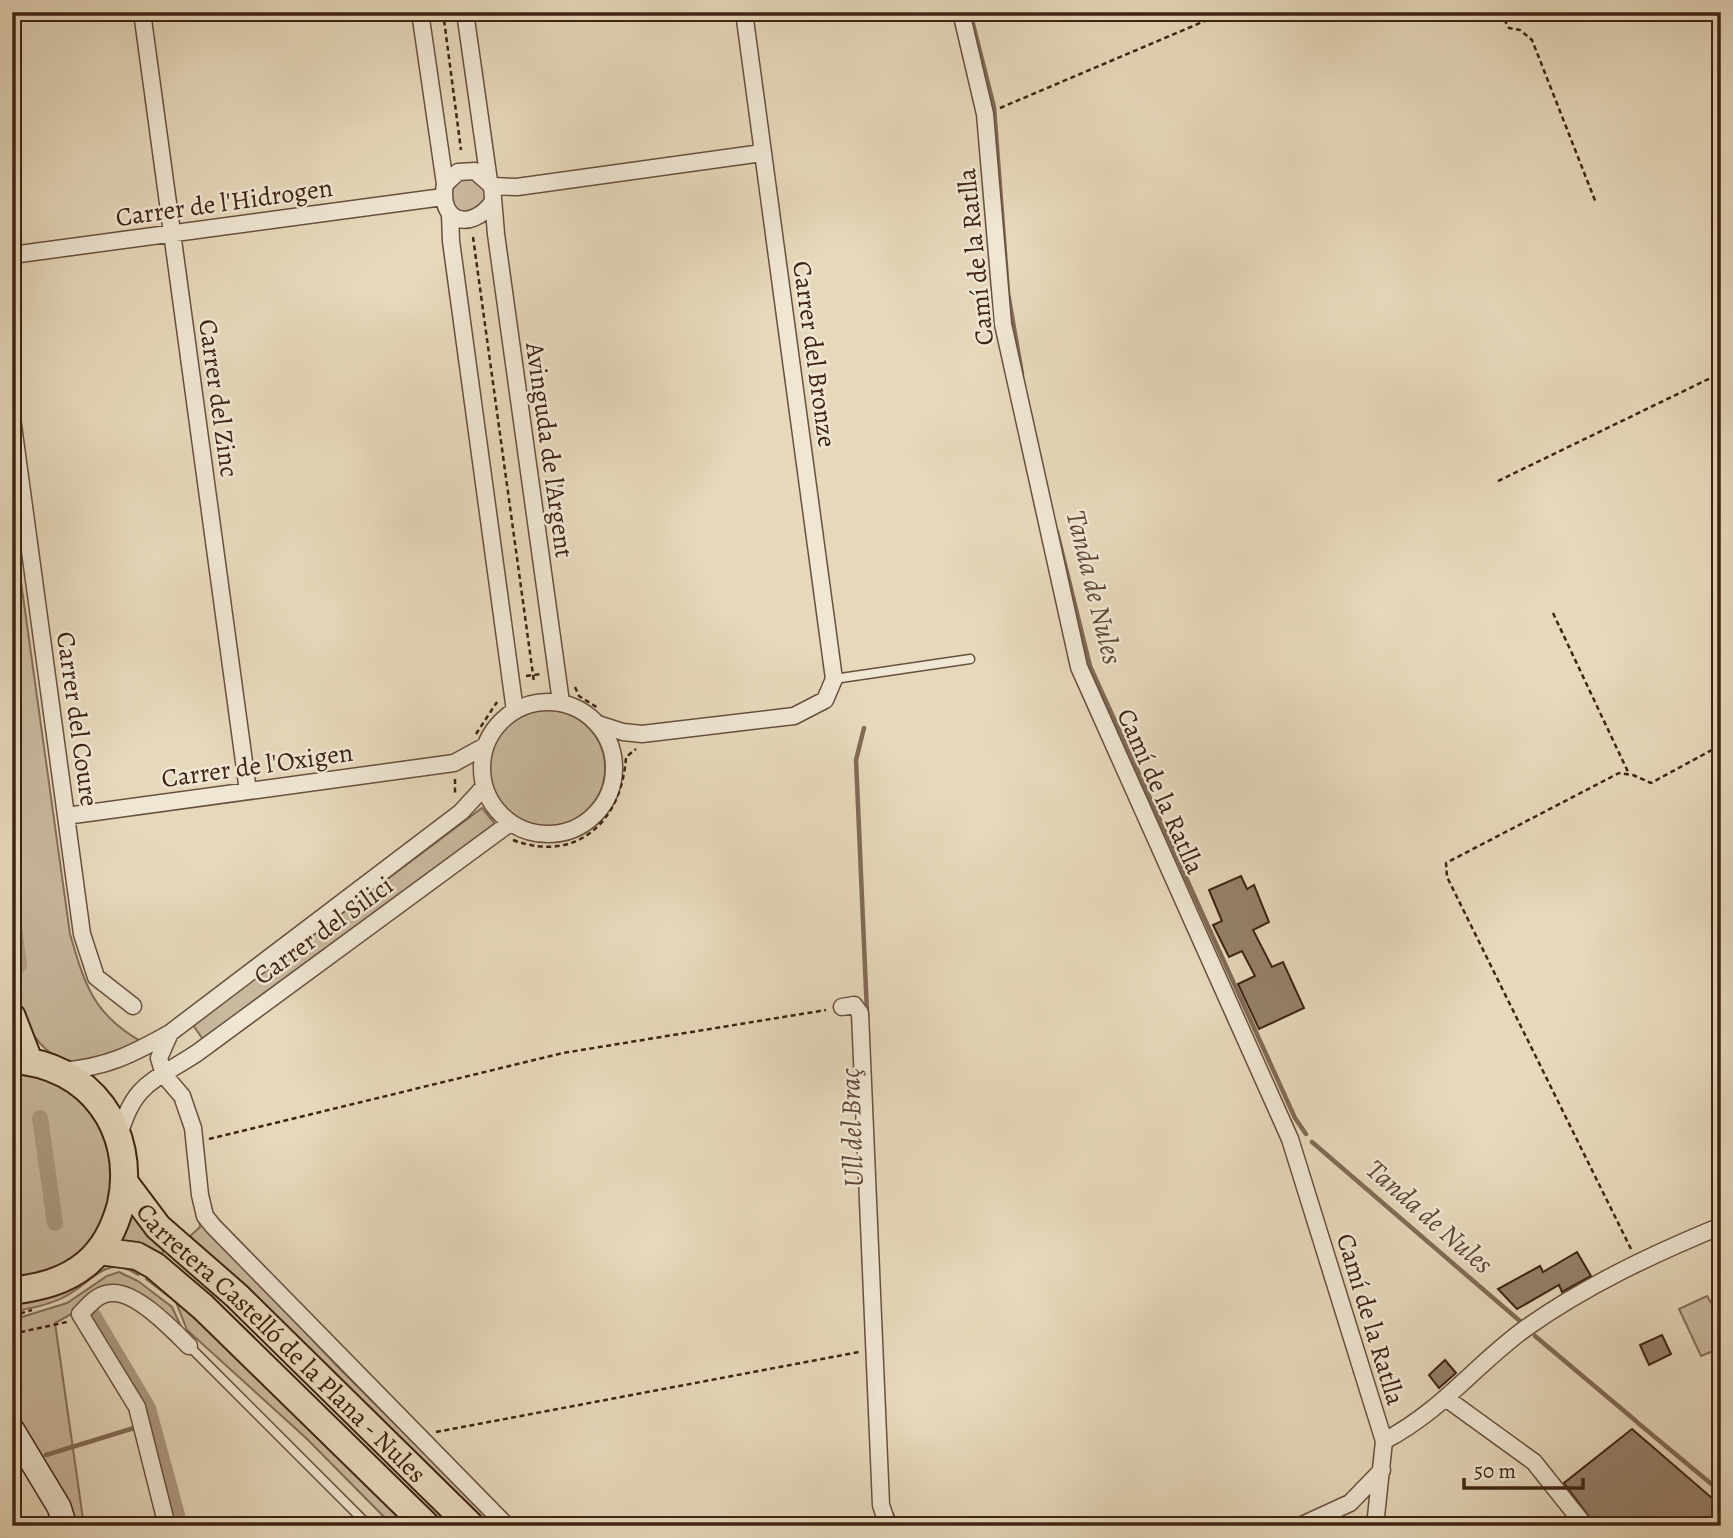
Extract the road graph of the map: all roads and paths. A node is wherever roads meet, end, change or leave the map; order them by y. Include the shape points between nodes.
1 (142, 12) edge
2 (420, 12) edge
3 (443, 12) edge
4 (465, 12) edge
5 (744, 12) edge
6 (961, 12) edge
7 (1226, 12) edge
8 (1500, 12) edge
9 (1001, 108) dead end
10 (461, 150) dead end
11 (762, 153) junction
12 (490, 183) junction
13 (444, 191) junction
14 (1596, 202) dead end
15 (492, 203) junction
16 (450, 214) junction
17 (172, 234) junction
18 (473, 237) dead end
19 (12, 255) edge
20 (1721, 373) edge
21 (12, 418) edge
22 (1498, 481) dead end
23 (1553, 613) dead end
24 (970, 659) dead end
25 (834, 679) junction
26 (534, 682) dead end
27 (561, 702) junction
28 (514, 711) junction
29 (598, 724) junction
30 (642, 734) junction
31 (1721, 745) edge
32 (485, 746) junction
33 (613, 757) junction
34 (454, 763) junction
35 (1629, 774) junction
36 (483, 781) junction
37 (248, 791) junction
38 (66, 816) junction
39 (510, 823) junction
40 (133, 1006) dead end
41 (842, 1007) joint
42 (12, 1017) edge
43 (170, 1033) junction
44 (197, 1053) junction
45 (21, 1060) edge
46 (61, 1071) junction
47 (164, 1074) junction
48 (182, 1096) junction
49 (119, 1136) junction
50 (196, 1143) junction
51 (125, 1183) junction
52 (1721, 1226) edge
53 (99, 1251) junction
54 (1637, 1261) junction
55 (12, 1291) edge
56 (82, 1317) junction
57 (12, 1334) edge
58 (188, 1346) joint
59 (873, 1349) junction
60 (1447, 1399) junction
61 (12, 1429) edge
62 (419, 1437) junction
63 (1384, 1441) junction
64 (1382, 1470) junction
65 (58, 1520) edge
66 (167, 1526) edge
67 (369, 1526) edge
68 (427, 1526) edge
69 (471, 1526) edge
70 (507, 1526) edge
71 (888, 1526) edge
72 (1300, 1526) edge
73 (1375, 1526) edge
74 (1585, 1526) edge

1 - 17 street, Carrer del Zinc
2 - 13 street
3 - 10 path
4 - 12 street
5 - 11 street, Carrer del Bronze
6 - 63 street, Camí de la Ratlla via 985,114 1003,324 1079,667 1290,1139
7 - 9 path
8 - 14 path via 1509,28 1532,40
11 - 12 street via 517,187
11 - 25 street, Carrer del Bronze
12 - 13 street via 475,171 458,172
12 - 15 street
13 - 16 street
13 - 17 street, Carrer de l'Hidrogen
15 - 16 street via 482,217 466,221
15 - 27 street, Avinguda de l'Argent
16 - 28 street
17 - 19 street, Carrer de l'Hidrogen
17 - 37 street, Carrer del Zinc
18 - 26 path
20 - 22 path
21 - 38 street, Carrer del Coure
23 - 35 path
24 - 25 lane
25 - 30 street via 825,700 794,716
27 - 28 street via 535,703
27 - 29 street
28 - 32 street via 492,732
29 - 30 street
29 - 33 street
30 - 33 street
31 - 35 path via 1651,783
32 - 34 street, Carrer de l'Oxigen
32 - 36 street
33 - 39 street via 607,799 593,817 552,835 530,833
34 - 36 street
34 - 37 street, Carrer de l'Oxigen
35 - 54 path via 1619,774 1446,863 1447,877
36 - 39 street via 494,807
36 - 43 street, Carrer del Silici via 461,812
37 - 38 street, Carrer de l'Oxigen
38 - 40 street, Carrer del Coure via 82,934 96,977
39 - 44 street, Carrer del Silici
41 - 50 path via 563,1053
41 - 59 street via 854,1005 860,1013
42 - 45 main road
43 - 46 street, Carrer del Silici via 124,1059 97,1068
43 - 47 street via 159,1058
44 - 47 street, Carrer del Silici
44 - 48 street
45 - 46 main road
46 - 49 main road via 96,1098
47 - 48 street
47 - 49 street, Carrer del Silici via 135,1095
48 - 50 street
49 - 51 main road
50 - 62 street via 205,1216
51 - 53 main road via 118,1217
51 - 69 main road, Carretera Castelló de la Plana - Nules via 158,1227 237,1296
52 - 54 street
53 - 55 main road via 64,1278
53 - 68 main road, Carretera Castelló de la Plana - Nules via 137,1256 174,1282
54 - 60 street via 1526,1328
56 - 57 path
56 - 58 street via 97,1297 113,1292 163,1320
56 - 66 street via 137,1408
58 - 67 lane
59 - 62 path
59 - 71 street via 881,1504
60 - 63 street via 1417,1424
60 - 74 street, Camí de la Ratlla via 1534,1462
61 - 65 main road
62 - 70 street
63 - 64 street
64 - 72 street via 1350,1503
64 - 73 street

